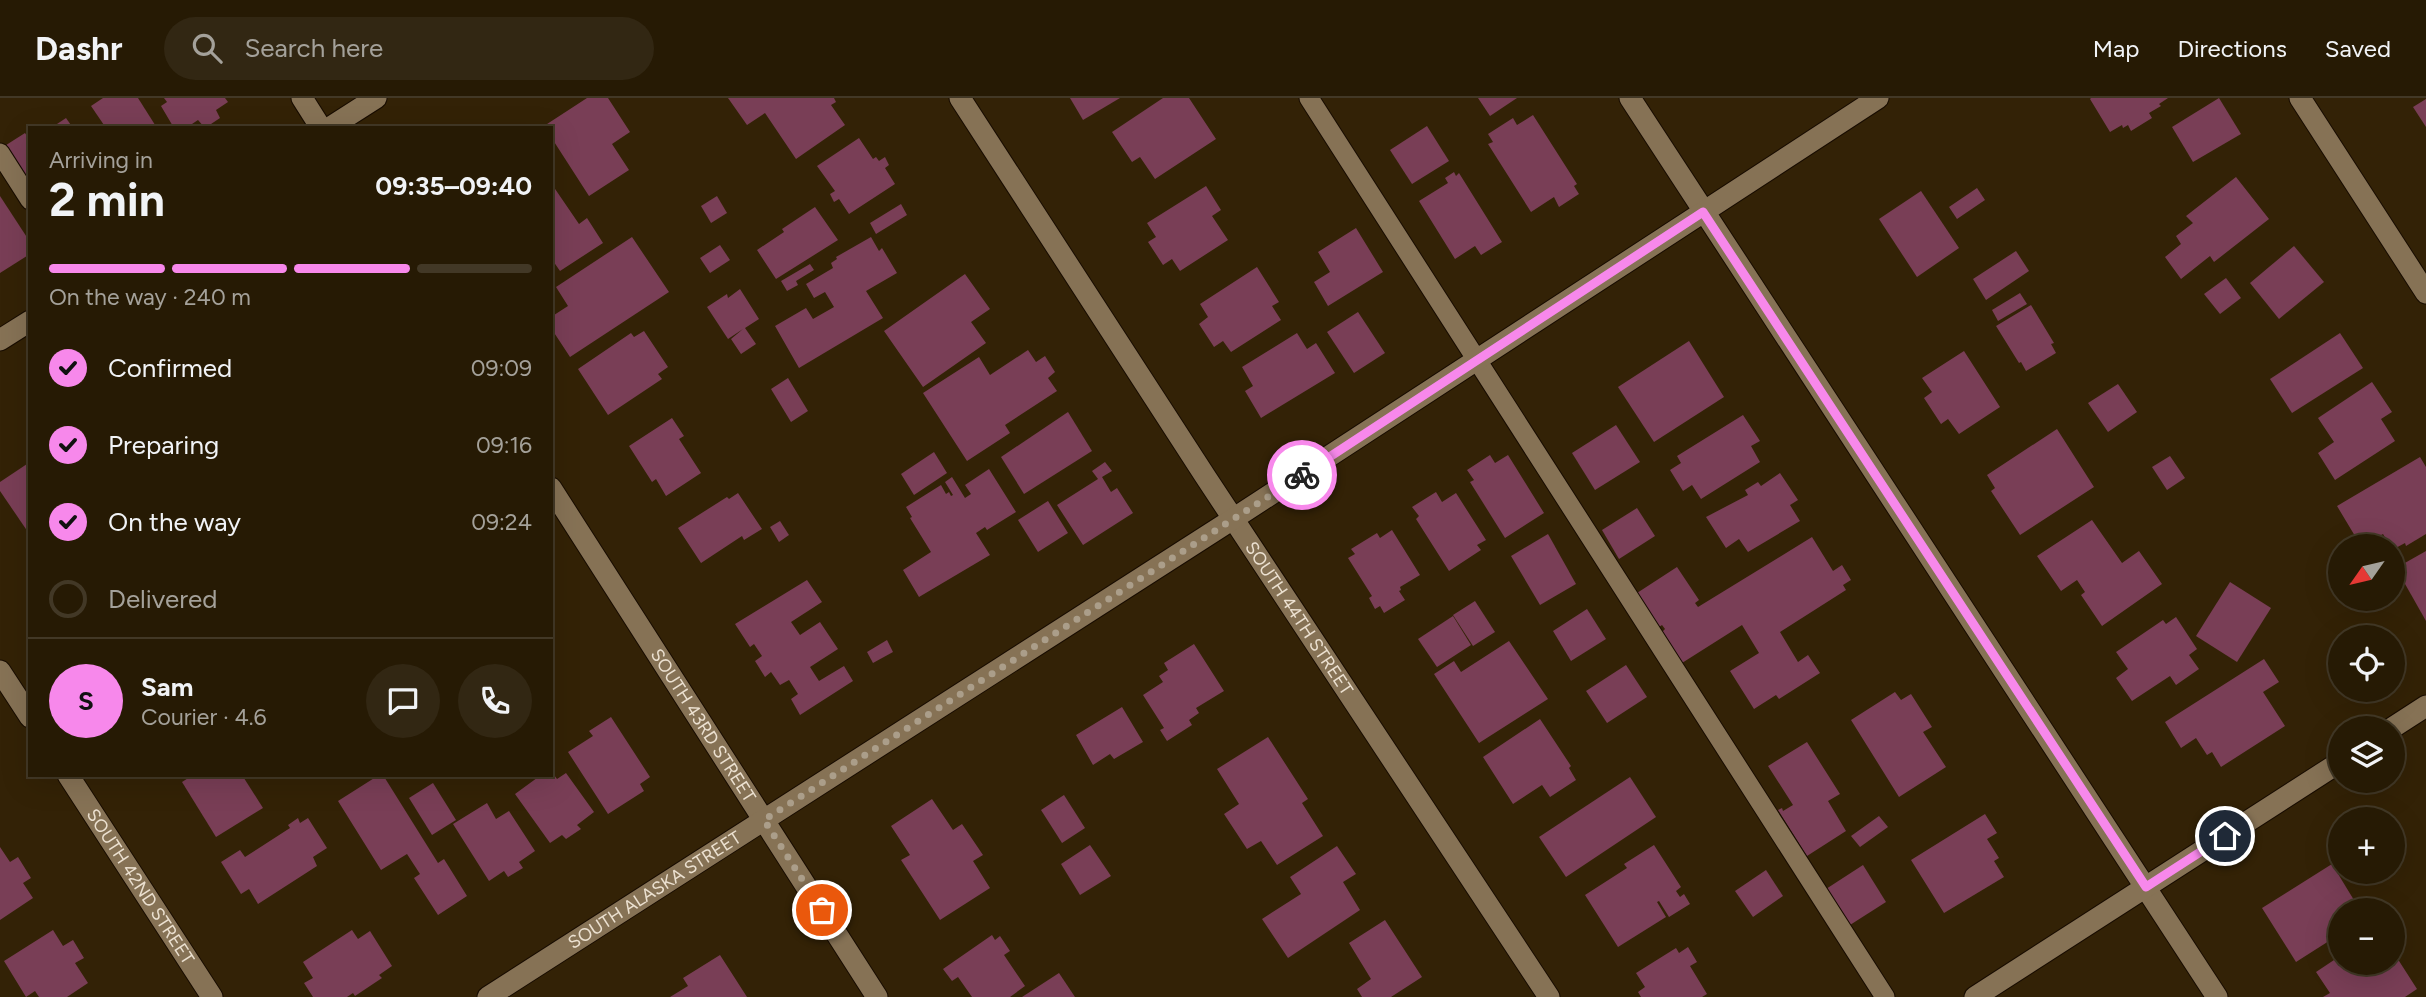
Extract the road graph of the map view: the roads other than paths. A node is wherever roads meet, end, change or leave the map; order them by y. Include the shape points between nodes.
1 (302, 98) edge
2 (376, 98) edge
3 (960, 98) edge
4 (1309, 98) edge
5 (1630, 98) edge
6 (1878, 98) edge
7 (2300, 98) edge
8 (320, 126) edge
9 (332, 126) edge
10 (0, 153) edge
11 (28, 197) edge
12 (1703, 212) junction
13 (2426, 293) edge
14 (28, 322) edge
15 (0, 340) edge
16 (1476, 360) junction
17 (553, 491) edge
18 (1233, 519) junction
19 (0, 671) edge
20 (2426, 706) edge
21 (28, 714) edge
22 (2405, 720) edge
23 (2328, 770) edge
24 (69, 777) edge
25 (764, 820) junction
26 (2146, 887) junction
27 (212, 997) edge
28 (488, 997) edge
29 (877, 997) edge
30 (1549, 997) edge
31 (1885, 997) edge
32 (1975, 997) edge
33 (2217, 997) edge

1 - 8 street
2 - 9 street
3 - 18 street, SOUTH 44TH STREET
4 - 16 lane
5 - 12 street
6 - 12 street, SOUTH ALASKA STREET
7 - 13 street
10 - 11 lane
12 - 16 street, SOUTH ALASKA STREET
12 - 26 street
14 - 15 street
16 - 18 street, SOUTH ALASKA STREET
16 - 31 lane
17 - 25 street, SOUTH 43RD STREET
18 - 25 street, SOUTH ALASKA STREET
18 - 30 street, SOUTH 44TH STREET
19 - 21 street
20 - 22 street
23 - 26 street
24 - 27 street, SOUTH 42ND STREET
25 - 28 street, SOUTH ALASKA STREET
25 - 29 street, SOUTH 43RD STREET
26 - 32 street
26 - 33 street

